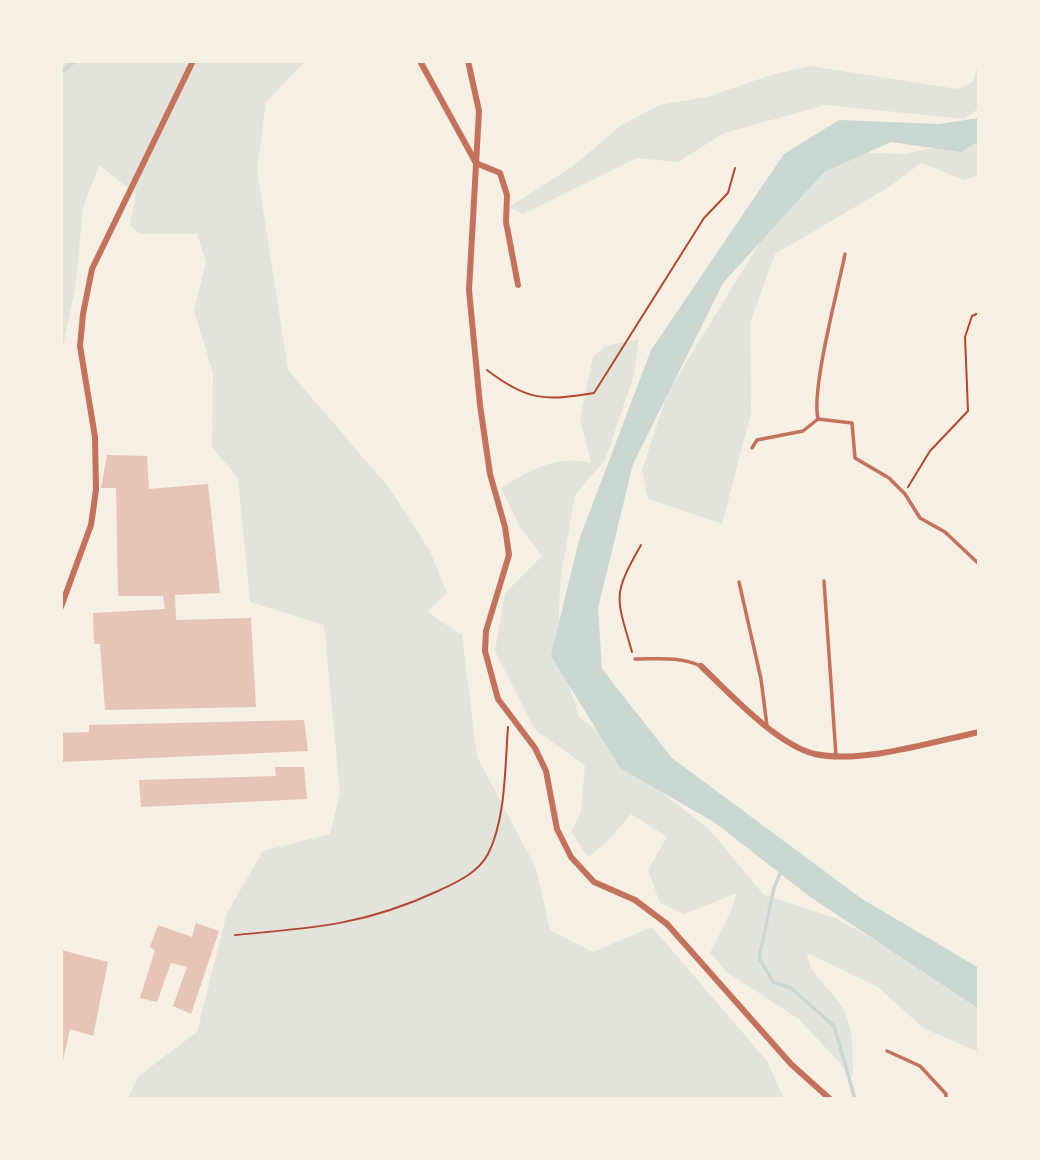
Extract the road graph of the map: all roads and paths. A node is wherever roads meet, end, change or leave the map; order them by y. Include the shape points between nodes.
1 (193, 61) edge
2 (420, 61) edge
3 (468, 61) edge
4 (476, 163) junction
5 (734, 169) dead end
6 (845, 254) dead end
7 (518, 285) dead end
8 (979, 313) edge
9 (478, 363) junction
10 (818, 419) junction
11 (752, 448) dead end
12 (905, 494) junction
13 (641, 545) dead end
14 (979, 564) edge
15 (824, 580) dead end
16 (739, 582) dead end
17 (61, 607) edge
18 (635, 659) joint
19 (701, 666) joint
20 (509, 715) junction
21 (767, 726) junction
22 (979, 732) edge
23 (836, 756) junction
24 (235, 935) dead end
25 (887, 1051) dead end
26 (830, 1099) edge
27 (946, 1099) edge

1 - 17 street via 92,269 80,346 95,437 96,490 91,525
2 - 4 street
3 - 4 street via 479,111
4 - 7 street via 500,173
4 - 9 street via 469,290
5 - 9 path via 728,193 704,218 594,393 554,400 513,390
6 - 10 lane via 820,380
8 - 12 path via 972,316 965,337 968,411 930,451
9 - 20 street via 490,474 509,555 486,631 485,652 498,699
10 - 11 lane via 803,431 757,440
10 - 12 lane via 852,423 855,458
12 - 14 lane via 920,518 945,532
13 - 18 path via 618,589
15 - 23 lane
16 - 21 lane
18 - 19 lane via 669,658
19 - 21 street
20 - 24 path via 503,797 490,852 481,865 439,891 362,921
20 - 26 street via 535,748 546,771 557,829 571,856 594,881 635,900 667,924 791,1064
21 - 23 street via 813,754
22 - 23 street
25 - 27 lane via 920,1066

